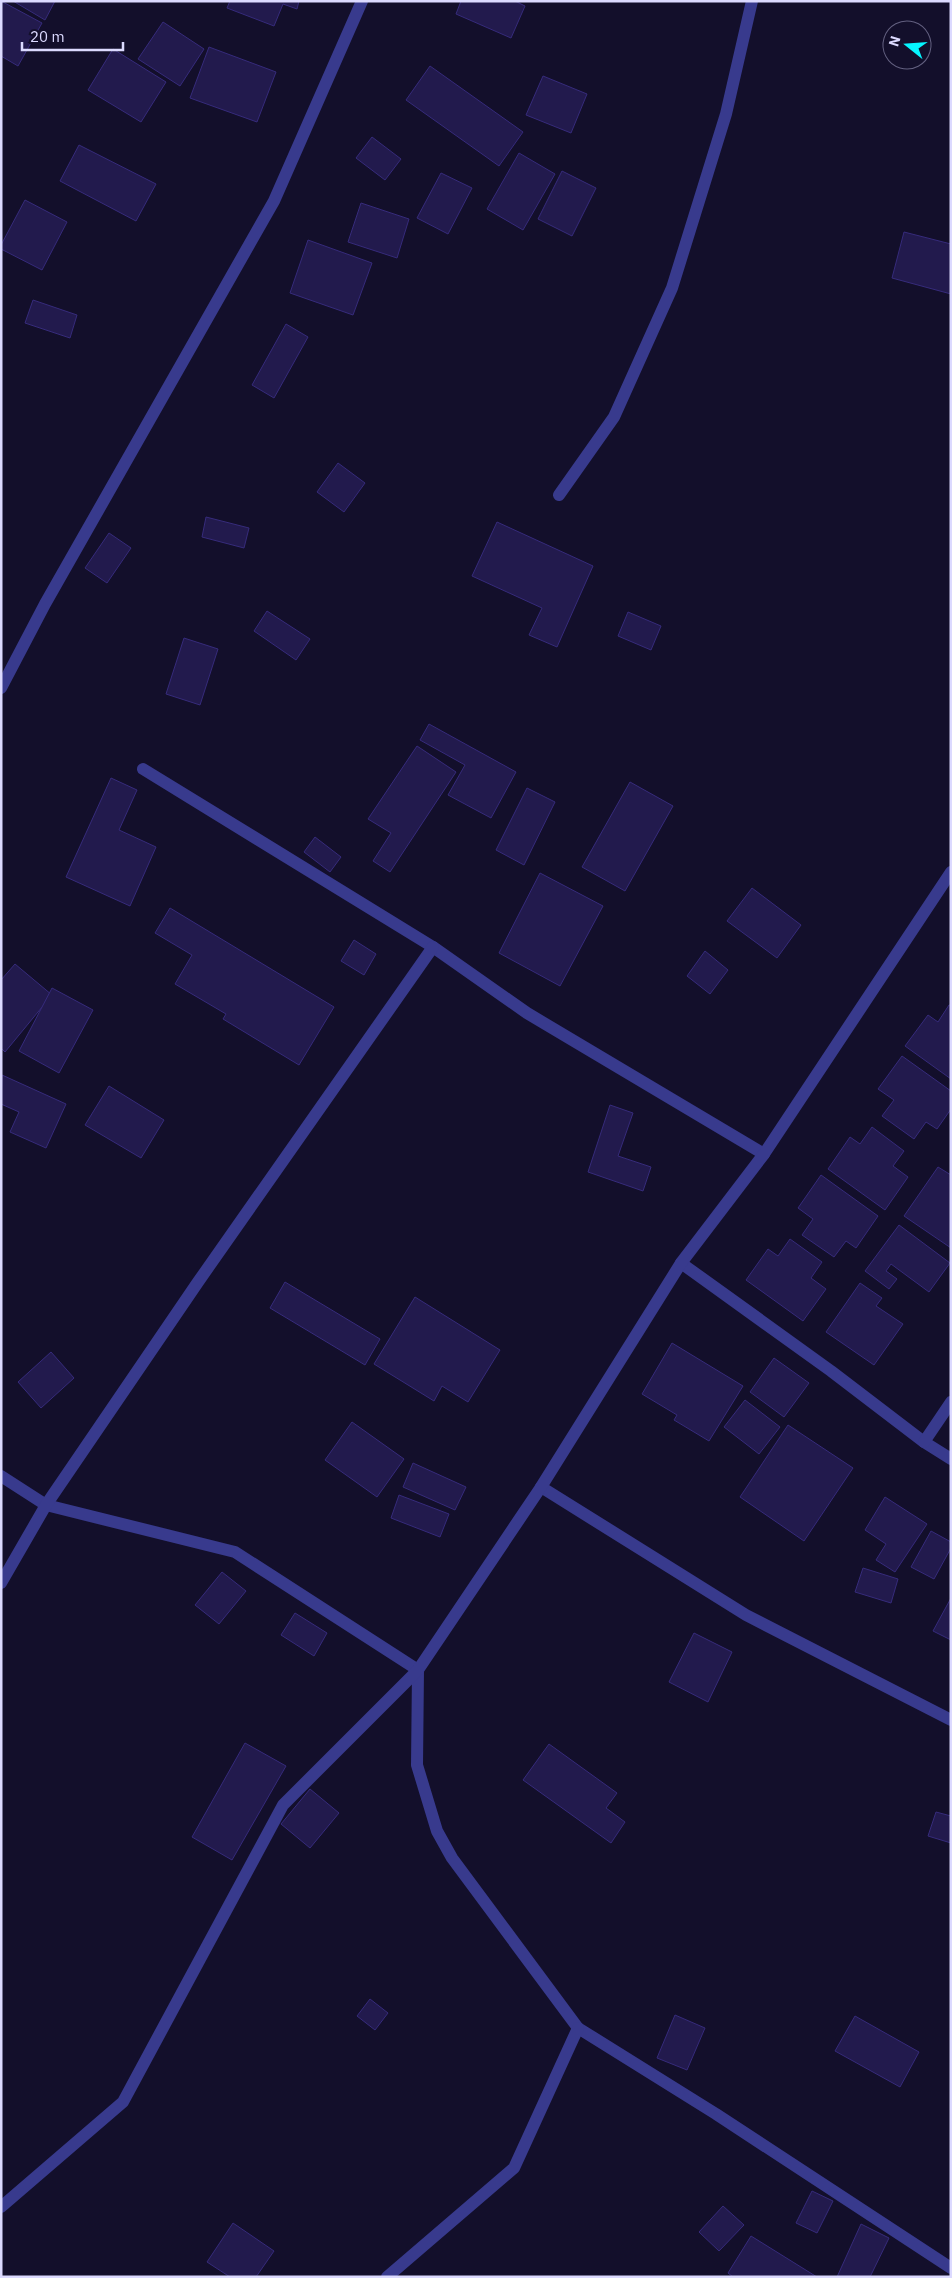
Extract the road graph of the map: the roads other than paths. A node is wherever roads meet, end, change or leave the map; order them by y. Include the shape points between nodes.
1 (362, 1) edge
2 (752, 1) edge
3 (560, 495) dead end
4 (1, 688) edge
5 (143, 769) dead end
6 (951, 872) edge
7 (433, 948) junction
8 (764, 1154) junction
9 (681, 1263) junction
10 (951, 1402) edge
11 (924, 1442) junction
12 (951, 1459) edge
13 (1, 1476) edge
14 (540, 1487) junction
15 (46, 1504) junction
16 (1, 1583) edge
17 (418, 1670) junction
18 (951, 1720) edge
19 (578, 2028) junction
20 (1, 2207) edge
21 (951, 2268) edge
22 (388, 2277) edge

1 - 4 street via 274,201 45,604
2 - 3 street via 726,114 672,288 614,417
5 - 7 street
6 - 8 street
7 - 8 street via 527,1013
7 - 15 street
8 - 9 street
9 - 11 street
9 - 14 street
10 - 11 street
11 - 12 street
13 - 15 street
14 - 17 street
14 - 18 street via 746,1615
15 - 16 street
15 - 17 street via 234,1552
17 - 19 street via 417,1765 438,1831 452,1858
17 - 20 street via 284,1805 123,2102
19 - 21 street
19 - 22 street via 514,2168

